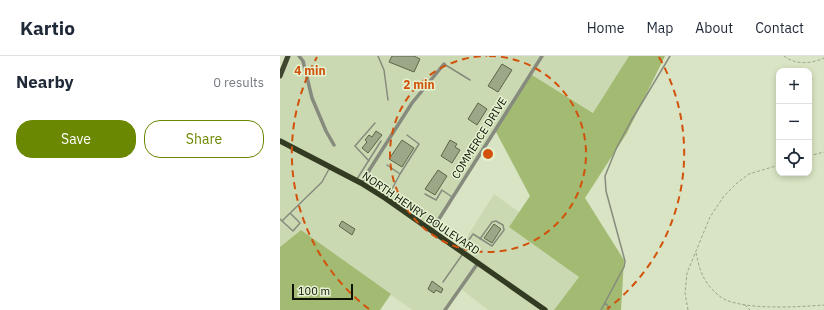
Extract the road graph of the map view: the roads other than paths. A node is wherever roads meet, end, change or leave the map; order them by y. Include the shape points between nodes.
1 (288, 56) edge
2 (299, 56) edge
3 (378, 56) edge
4 (542, 56) edge
5 (670, 56) edge
6 (444, 64) joint
7 (280, 76) edge
8 (470, 80) dead end
9 (388, 100) dead end
10 (375, 122) dead end
11 (407, 135) dead end
12 (281, 140) edge
13 (381, 141) dead end
14 (334, 145) dead end
15 (368, 161) junction
16 (387, 164) dead end
17 (330, 167) junction
18 (400, 174) junction
19 (359, 182) junction
20 (425, 194) dead end
21 (452, 197) junction
22 (385, 198) junction
23 (290, 213) junction
24 (280, 219) edge
25 (282, 221) junction
26 (432, 230) junction
27 (480, 239) junction
28 (462, 252) junction
29 (478, 263) junction
30 (443, 282) dead end
31 (605, 303) junction
32 (445, 310) edge
33 (546, 310) edge
34 (601, 310) edge
35 (609, 310) edge

1 - 7 main road
2 - 14 street via 303,61 312,98
3 - 9 lane via 384,70
4 - 21 street, COMMERCE DRIVE
5 - 31 lane via 627,128 605,176 606,191 625,261
6 - 8 lane
6 - 19 street via 412,103
10 - 15 lane via 355,146
11 - 18 lane via 419,144
12 - 17 highway, NORTH HENRY BOULEVARD
13 - 15 lane
15 - 19 lane
16 - 18 lane
17 - 19 highway, NORTH HENRY BOULEVARD
17 - 23 lane via 322,182
18 - 22 lane
19 - 22 highway, NORTH HENRY BOULEVARD
20 - 21 lane via 436,200 442,190
21 - 26 street, COMMERCE DRIVE
22 - 26 highway, NORTH HENRY BOULEVARD
23 - 25 lane
23 - 25 lane via 300,223 293,231
24 - 25 lane
26 - 28 highway, NORTH HENRY BOULEVARD
27 - 27 lane via 494,245 504,230 502,225 496,221 492,222
27 - 28 lane via 474,234
28 - 29 highway, NORTH HENRY BOULEVARD
28 - 30 lane
29 - 32 street
29 - 33 highway, NORTH HENRY BOULEVARD
31 - 34 lane
31 - 35 lane

